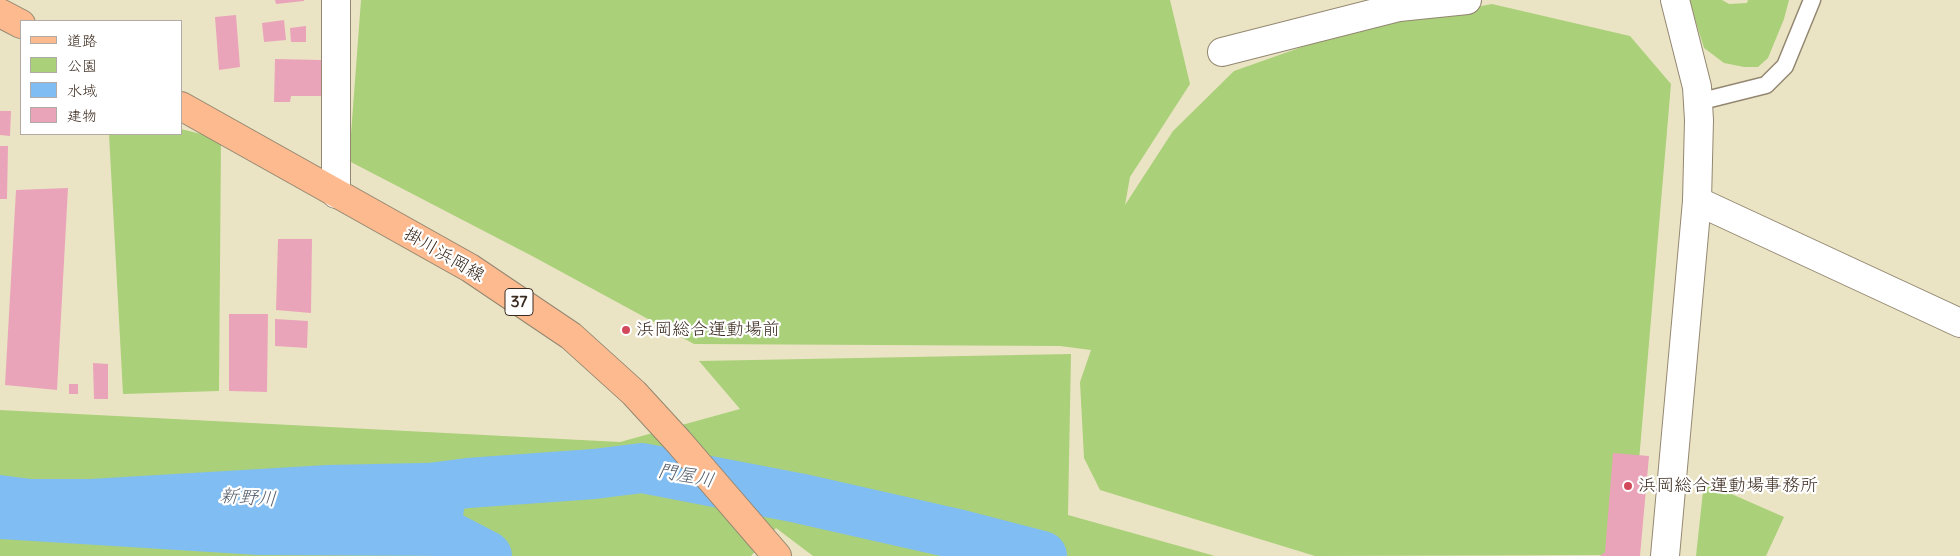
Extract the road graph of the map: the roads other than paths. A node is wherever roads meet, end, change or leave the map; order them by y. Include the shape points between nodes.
1 (336, 0) edge
2 (1467, 0) edge
3 (1671, 0) edge
4 (1812, 0) edge
5 (0, 13) edge
6 (20, 23) edge
7 (1222, 52) dead end
8 (1698, 102) junction
9 (182, 107) edge
10 (336, 194) junction
11 (1697, 202) junction
12 (1960, 323) edge
13 (771, 550) edge
14 (1665, 556) edge

1 - 10 street
2 - 7 street via 1399,7
3 - 8 street via 1697,87
4 - 8 lane via 1786,66 1766,85
5 - 6 main road
8 - 11 street
9 - 10 main road, 掛川浜岡線 / 37
10 - 13 main road, 掛川浜岡線 / 37 via 470,268 571,336 634,392
11 - 12 street
11 - 14 street

